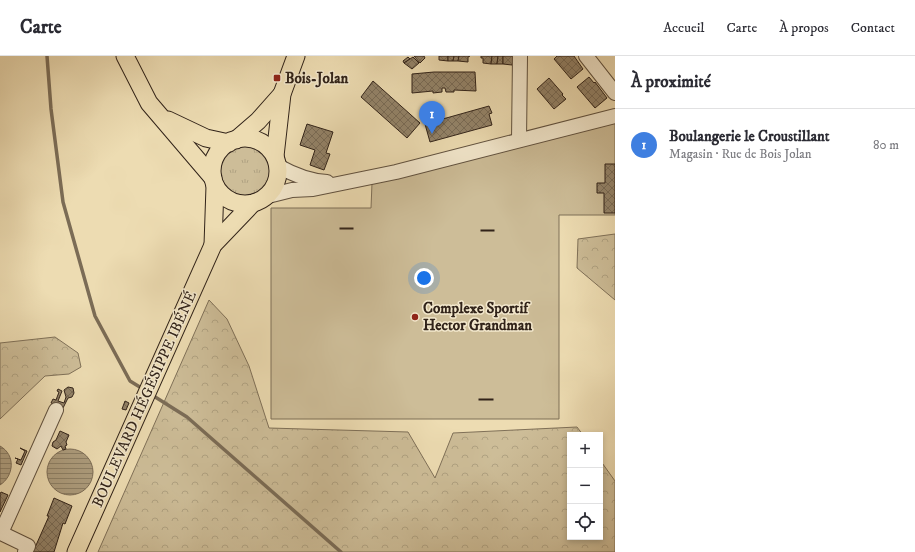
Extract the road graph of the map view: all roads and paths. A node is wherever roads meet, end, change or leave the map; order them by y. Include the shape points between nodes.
1 (124, 56) edge
2 (296, 56) edge
3 (520, 56) edge
4 (586, 56) edge
5 (615, 93) edge
6 (282, 94) junction
7 (615, 116) edge
8 (160, 117) junction
9 (519, 140) junction
10 (232, 141) junction
11 (276, 161) junction
12 (214, 182) junction
13 (339, 183) junction
14 (260, 200) junction
15 (213, 245) junction
16 (56, 410) dead end
17 (25, 552) edge
18 (76, 552) edge

1 - 8 main road via 149,103
2 - 6 main road
3 - 9 street
4 - 5 street
6 - 10 main road via 258,121
6 - 11 main road
7 - 9 street via 562,134
8 - 10 main road via 206,138
8 - 12 main road
9 - 13 street via 396,172
10 - 11 main road via 258,141 270,150
10 - 12 main road via 215,158 212,168
11 - 13 street via 297,176
11 - 14 main road via 277,181
12 - 14 main road via 227,199 236,203
12 - 15 main road, BOULEVARD HÉGÉSIPPE IBÉNÉ
13 - 14 street via 313,189 292,190
14 - 15 main road, BOULEVARD HÉGÉSIPPE IBÉNÉ
15 - 18 main road, BOULEVARD HÉGÉSIPPE IBÉNÉ
16 - 17 street via 1,533 28,546

